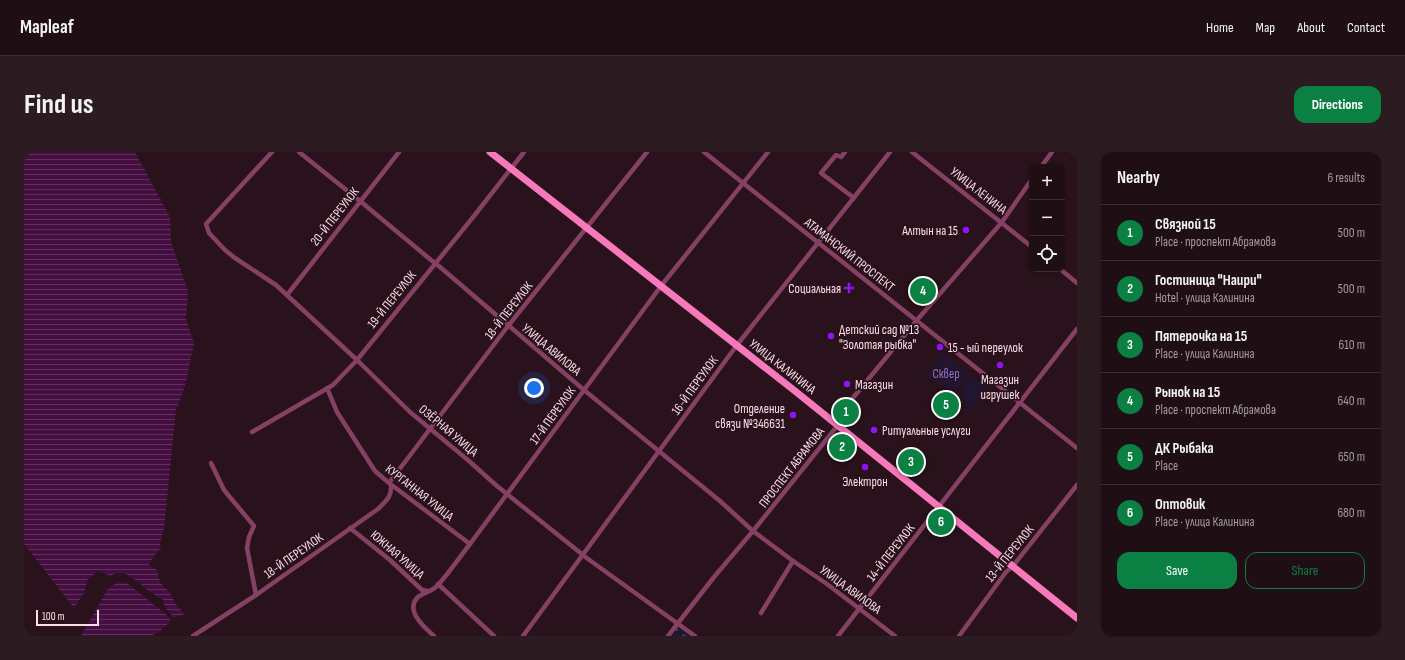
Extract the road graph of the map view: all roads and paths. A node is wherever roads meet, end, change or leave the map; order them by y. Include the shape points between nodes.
1 (272, 152) edge
2 (299, 152) edge
3 (399, 152) edge
4 (490, 152) edge
5 (524, 152) edge
6 (647, 152) edge
7 (704, 152) edge
8 (768, 152) edge
9 (845, 152) edge
10 (890, 152) edge
11 (912, 152) edge
12 (1052, 152) edge
13 (1043, 164) edge
14 (511, 168) junction
15 (743, 183) junction
16 (1029, 183) edge
17 (854, 198) junction
18 (360, 201) junction
19 (1002, 222) junction
20 (587, 228) junction
21 (819, 243) junction
22 (1029, 244) edge
23 (435, 263) junction
24 (1064, 272) edge
25 (1077, 283) edge
26 (661, 286) junction
27 (287, 295) junction
28 (917, 320) junction
29 (508, 326) junction
30 (1077, 329) edge
31 (737, 345) junction
32 (356, 360) junction
33 (327, 388) junction
34 (584, 390) junction
35 (1019, 402) junction
36 (838, 425) junction
37 (429, 428) junction
38 (252, 432) dead end
39 (1077, 448) edge
40 (659, 452) junction
41 (211, 463) dead end
42 (390, 484) junction
43 (1077, 485) edge
44 (507, 494) junction
45 (939, 506) junction
46 (350, 528) junction
47 (754, 531) junction
48 (470, 544) junction
49 (583, 556) junction
50 (793, 561) junction
51 (1013, 566) junction
52 (438, 584) junction
53 (432, 591) junction
54 (256, 595) junction
55 (860, 609) junction
56 (761, 612) dead end
57 (1077, 618) edge
58 (677, 624) junction
59 (193, 636) edge
60 (434, 636) edge
61 (494, 636) edge
62 (523, 636) edge
63 (668, 636) edge
64 (695, 636) edge
65 (838, 636) edge
66 (895, 636) edge
67 (959, 636) edge

1 - 27 street, ОЗЁРНАЯ УЛИЦА via 206,224 209,233 225,250
2 - 18 street, УЛИЦА АВИЛОВА
3 - 18 street, 20-Й ПЕРЕУЛОК
4 - 14 main road, УЛИЦА КАЛИНИНА
5 - 14 street, 19-Й ПЕРЕУЛОК
6 - 20 street, 18-Й ПЕРЕУЛОК
7 - 15 street, АТАМАНСКИЙ ПРОСПЕКТ
8 - 15 street, 17-Й ПЕРЕУЛОК
9 - 17 street via 841,157 836,155 822,173
10 - 17 street, 16-Й ПЕРЕУЛОК
11 - 19 street, УЛИЦА ЛЕНИНА
12 - 13 street
14 - 20 main road, УЛИЦА КАЛИНИНА
14 - 23 street, 19-Й ПЕРЕУЛОК
15 - 21 street, АТАМАНСКИЙ ПРОСПЕКТ
15 - 26 street, 17-Й ПЕРЕУЛОК
16 - 19 street, ПРОСПЕКТ АБРАМОВА
17 - 21 street, 16-Й ПЕРЕУЛОК
18 - 23 street, УЛИЦА АВИЛОВА
18 - 27 street, 20-Й ПЕРЕУЛОК
19 - 22 street, УЛИЦА ЛЕНИНА
19 - 28 street, ПРОСПЕКТ АБРАМОВА
20 - 26 main road, УЛИЦА КАЛИНИНА
20 - 29 street, 18-Й ПЕРЕУЛОК
21 - 28 street, АТАМАНСКИЙ ПРОСПЕКТ
21 - 31 street, 16-Й ПЕРЕУЛОК
23 - 29 street, УЛИЦА АВИЛОВА
23 - 32 street, 19-Й ПЕРЕУЛОК
24 - 25 street
26 - 31 main road, УЛИЦА КАЛИНИНА
26 - 34 street, 17-Й ПЕРЕУЛОК
27 - 32 street, ОЗЁРНАЯ УЛИЦА
28 - 35 street, АТАМАНСКИЙ ПРОСПЕКТ
28 - 36 street, ПРОСПЕКТ АБРАМОВА via 838,416
29 - 34 street, УЛИЦА АВИЛОВА
29 - 37 street, 18-Й ПЕРЕУЛОК
30 - 35 street, 14-Й ПЕРЕУЛОК
31 - 36 main road, УЛИЦА КАЛИНИНА
31 - 40 street, 16-Й ПЕРЕУЛОК
32 - 33 street, 19-Й ПЕРЕУЛОК via 333,385
32 - 37 street, ОЗЁРНАЯ УЛИЦА
33 - 38 street, 19-Й ПЕРЕУЛОК
33 - 42 street, КУРГАННАЯ УЛИЦА via 337,412 355,440 376,471
34 - 40 street, УЛИЦА АВИЛОВА
34 - 44 street, 17-Й ПЕРЕУЛОК
35 - 39 street, АТАМАНСКИЙ ПРОСПЕКТ
35 - 45 street, 14-Й ПЕРЕУЛОК
36 - 45 main road, УЛИЦА КАЛИНИНА
36 - 47 street, ПРОСПЕКТ АБРАМОВА
37 - 42 street, 18-Й ПЕРЕУЛОК
37 - 44 street, ОЗЁРНАЯ УЛИЦА
40 - 47 street, УЛИЦА АВИЛОВА
40 - 49 street, 16-Й ПЕРЕУЛОК
41 - 54 street, 18-Й ПЕРЕУЛОК via 224,490 254,526 247,548
42 - 46 street, 18-Й ПЕРЕУЛОК via 392,492 386,502
42 - 48 street, КУРГАННАЯ УЛИЦА
43 - 51 street, 13-Й ПЕРЕУЛОК
44 - 48 street, 17-Й ПЕРЕУЛОК
44 - 49 street, ОЗЁРНАЯ УЛИЦА
45 - 51 main road, УЛИЦА КАЛИНИНА
45 - 55 street, 14-Й ПЕРЕУЛОК
46 - 53 street, ЮЖНАЯ УЛИЦА via 422,590
46 - 54 street, 18-Й ПЕРЕУЛОК
47 - 50 street, УЛИЦА АВИЛОВА
47 - 58 street, ПРОСПЕКТ АБРАМОВА
48 - 52 street, 17-Й ПЕРЕУЛОК
49 - 58 street, ОЗЁРНАЯ УЛИЦА
49 - 62 street, 16-Й ПЕРЕУЛОК
50 - 55 street, УЛИЦА АВИЛОВА
50 - 56 street
51 - 57 main road, УЛИЦА КАЛИНИНА
51 - 67 street, 13-Й ПЕРЕУЛОК
52 - 53 street, 17-Й ПЕРЕУЛОК
52 - 61 street, ЮЖНАЯ УЛИЦА
53 - 60 street, 17-Й ПЕРЕУЛОК via 416,599 414,612
54 - 59 street, 18-Й ПЕРЕУЛОК
55 - 65 street, 14-Й ПЕРЕУЛОК
55 - 66 street, УЛИЦА АВИЛОВА
58 - 63 street, ПРОСПЕКТ АБРАМОВА
58 - 64 street, ОЗЁРНАЯ УЛИЦА

